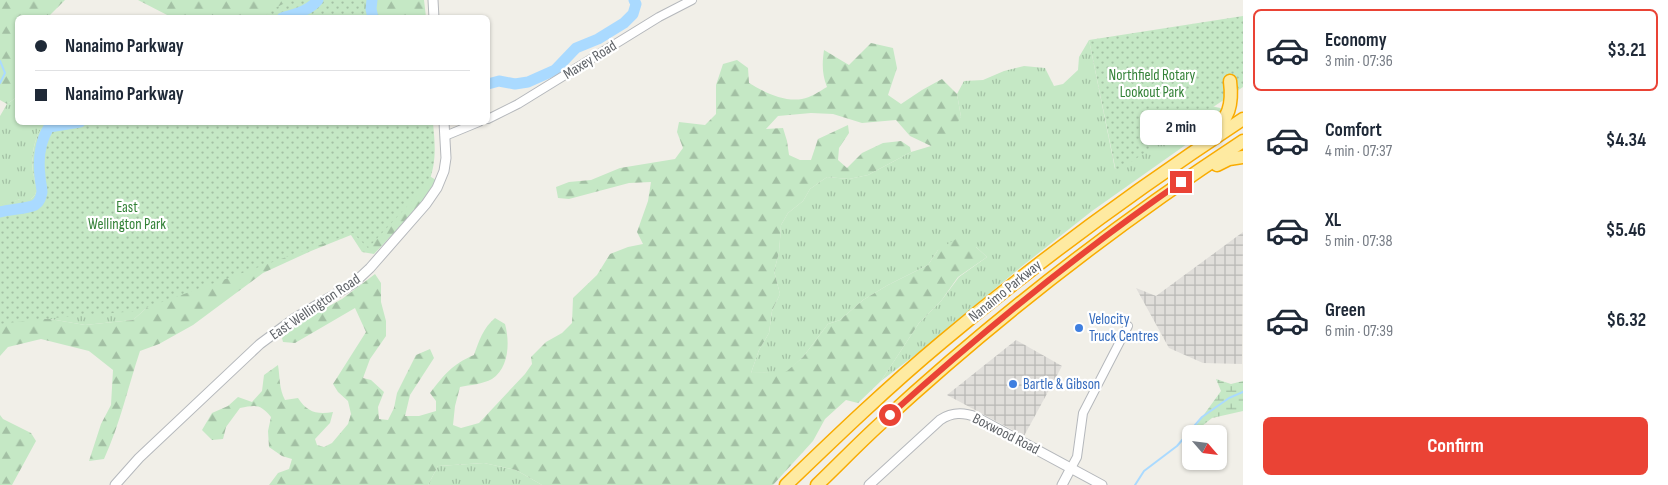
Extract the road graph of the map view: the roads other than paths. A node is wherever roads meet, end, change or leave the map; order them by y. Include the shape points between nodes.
1 (433, 0) edge
2 (692, 0) edge
3 (434, 15) edge
4 (1243, 88) edge
5 (490, 118) edge
6 (1243, 119) edge
7 (444, 125) edge
8 (472, 125) edge
9 (445, 136) junction
10 (1243, 141) edge
11 (1243, 157) edge
12 (1066, 242) junction
13 (1068, 265) junction
14 (1128, 326) dead end
15 (1071, 468) junction
16 (115, 485) edge
17 (786, 485) edge
18 (817, 485) edge
19 (869, 485) edge
20 (1062, 485) edge
21 (1102, 485) edge

1 - 3 street
2 - 5 street, Maxey Road
4 - 12 highway via 1230,81 1229,110 1217,128 1089,220
6 - 12 highway, Nanaimo Parkway
7 - 9 street, East Wellington Road
8 - 9 street
9 - 16 street, East Wellington Road via 444,171 434,194 364,274 260,344 139,458
10 - 13 highway, Nanaimo Parkway via 1161,196
11 - 13 highway via 1229,159 1216,166 1095,251
12 - 17 highway, Nanaimo Parkway via 941,342
13 - 18 highway, Nanaimo Parkway via 924,384
14 - 15 street via 1083,413 1077,457
15 - 19 street, Boxwood Road via 976,417 956,413 940,420
15 - 20 street
15 - 21 street, Boxwood Road

